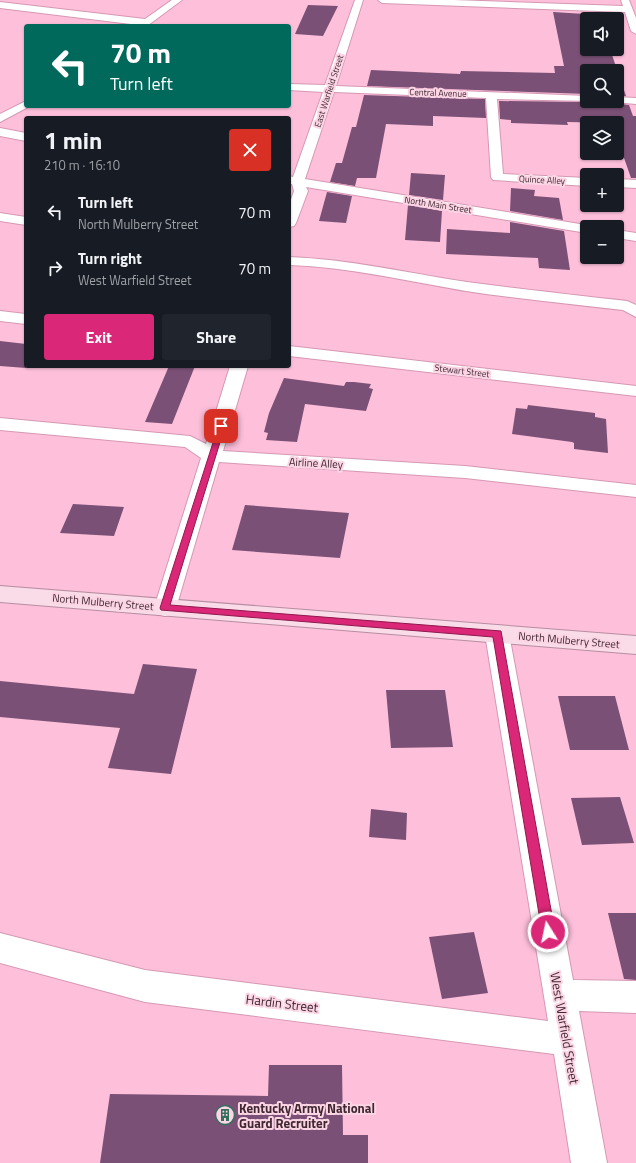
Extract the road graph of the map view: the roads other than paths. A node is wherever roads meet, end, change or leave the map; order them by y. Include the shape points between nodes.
1 (178, 0) edge
2 (359, 0) edge
3 (382, 0) edge
4 (626, 4) edge
5 (0, 5) edge
6 (143, 24) edge
7 (636, 30) edge
8 (291, 87) edge
9 (330, 89) junction
10 (491, 95) junction
11 (580, 99) edge
12 (624, 100) edge
13 (636, 101) edge
14 (24, 105) edge
15 (0, 119) edge
16 (0, 132) edge
17 (24, 138) edge
18 (294, 181) edge
19 (580, 182) edge
20 (624, 184) edge
21 (636, 184) edge
22 (0, 217) edge
23 (291, 218) edge
24 (24, 221) edge
25 (580, 228) edge
26 (624, 235) edge
27 (636, 237) edge
28 (291, 262) edge
29 (636, 312) edge
30 (0, 316) edge
31 (24, 319) edge
32 (291, 351) edge
33 (238, 368) edge
34 (636, 391) edge
35 (0, 424) edge
36 (212, 456) junction
37 (636, 491) edge
38 (0, 594) edge
39 (165, 608) junction
40 (497, 634) junction
41 (636, 645) edge
42 (0, 948) edge
43 (559, 995) junction
44 (636, 997) edge
45 (568, 1040) junction
46 (589, 1163) edge

1 - 6 street
2 - 9 street, East Warfield Street
3 - 4 street
4 - 7 street
5 - 6 street
8 - 9 street, Central Avenue
9 - 10 street, Central Avenue
9 - 18 street, East Warfield Street
10 - 11 street, Central Avenue
10 - 19 street, Quince Alley via 497,177
12 - 13 street
14 - 15 street
16 - 17 street
18 - 23 street via 301,191
18 - 25 street, North Main Street
20 - 21 street
22 - 24 street
26 - 27 street
28 - 29 street via 318,262 466,286 627,306
30 - 31 street
32 - 34 street, Stewart Street
33 - 36 street
35 - 36 street, Airline Alley via 190,442
36 - 37 street, Airline Alley via 465,472
36 - 39 street
38 - 39 main road, North Mulberry Street
39 - 40 main road, North Mulberry Street
40 - 41 main road, North Mulberry Street
40 - 43 street, West Warfield Street
42 - 45 street, Hardin Street via 145,986
43 - 44 street
43 - 45 street, West Warfield Street
45 - 46 street, West Warfield Street

